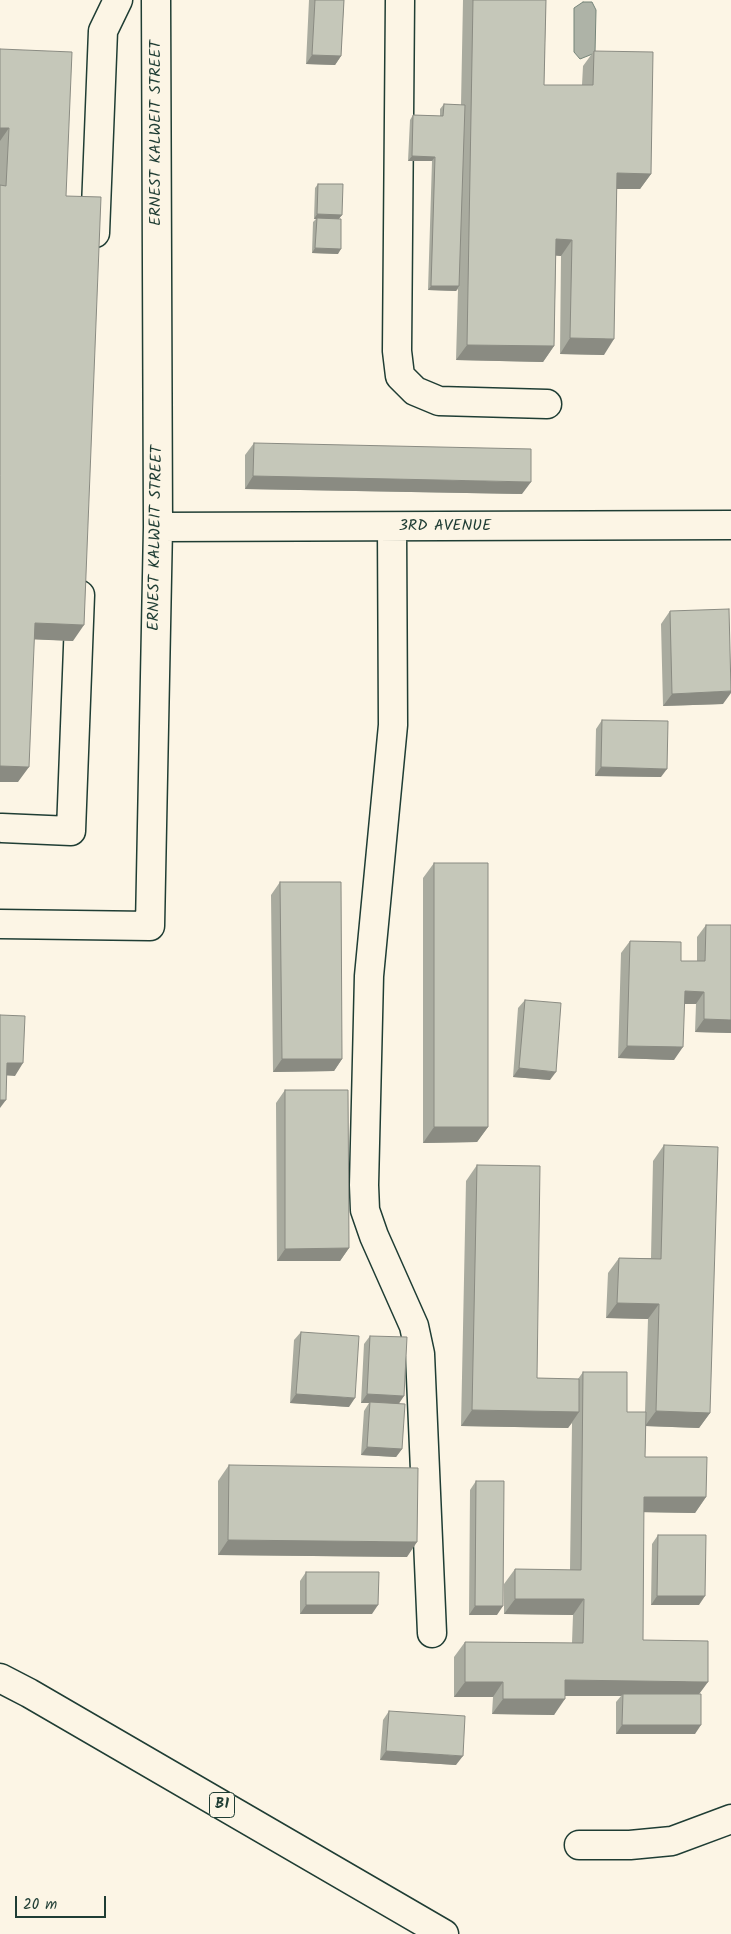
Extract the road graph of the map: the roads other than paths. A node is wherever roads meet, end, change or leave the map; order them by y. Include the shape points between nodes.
1 (118, 0) edge
2 (156, 0) edge
3 (400, 0) edge
4 (94, 262) edge
5 (547, 404) dead end
6 (731, 525) edge
7 (158, 527) junction
8 (392, 527) junction
9 (81, 572) edge
10 (2, 828) dead end
11 (0, 924) edge
12 (432, 1633) dead end
13 (0, 1678) edge
14 (731, 1819) edge
15 (579, 1845) dead end
16 (444, 1934) edge

1 - 4 main road via 103,31
2 - 7 main road, ERNEST KALWEIT STREET
3 - 5 main road via 397,351 400,376 415,391 439,401
6 - 8 main road, 3RD AVENUE
7 - 8 main road, 3RD AVENUE
7 - 11 main road, ERNEST KALWEIT STREET via 150,926
8 - 12 main road via 393,725 369,976 364,1185 366,1210 374,1236 414,1326 420,1354
9 - 10 main road via 71,831
13 - 16 main road, B1
14 - 15 main road via 672,1841 630,1846

